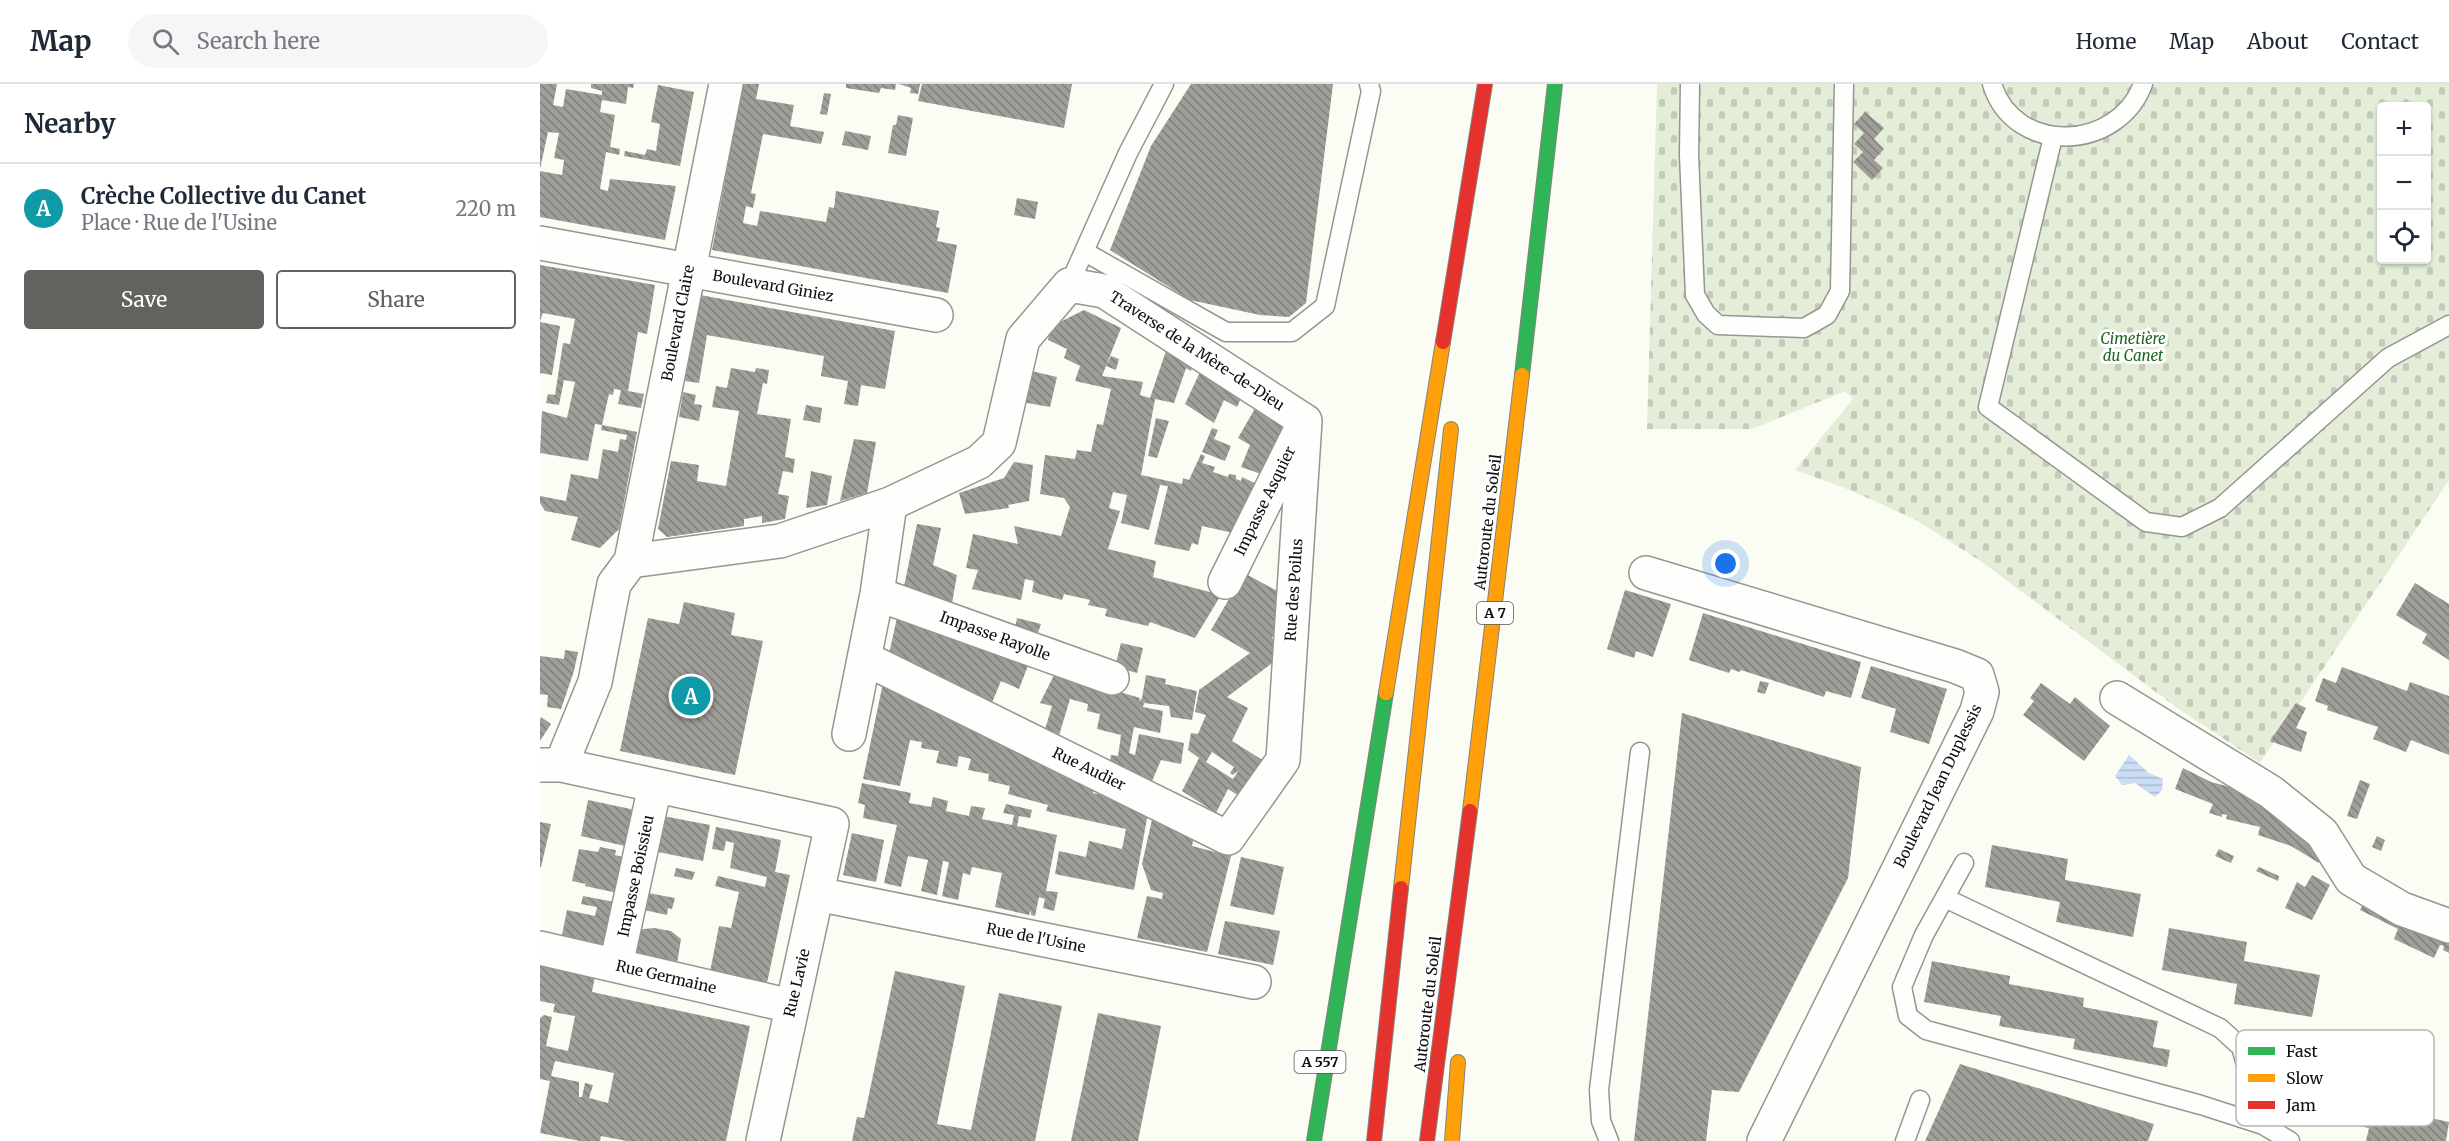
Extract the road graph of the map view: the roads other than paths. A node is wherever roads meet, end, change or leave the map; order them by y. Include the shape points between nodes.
1 (726, 84) edge
2 (1164, 84) edge
3 (1369, 84) edge
4 (1486, 84) edge
5 (1555, 84) edge
6 (1690, 84) edge
7 (1844, 84) edge
8 (1992, 84) edge
9 (2143, 84) edge
10 (2053, 137) junction
11 (540, 243) edge
12 (1085, 252) junction
13 (689, 270) junction
14 (1069, 285) junction
15 (1465, 298) dead end
16 (936, 315) dead end
17 (2449, 326) edge
18 (1452, 417) dead end
19 (1305, 420) junction
20 (891, 504) junction
21 (631, 561) junction
22 (1647, 573) dead end
23 (1225, 582) dead end
24 (877, 594) junction
25 (864, 658) junction
26 (1112, 678) dead end
27 (1485, 694) junction
28 (2117, 698) dead end
29 (849, 734) dead end
30 (1640, 752) dead end
31 (1283, 760) joint
32 (551, 765) edge
33 (655, 786) junction
34 (1964, 863) dead end
35 (818, 894) junction
36 (1945, 898) junction
37 (2449, 926) edge
38 (540, 948) edge
39 (1466, 953) dead end
40 (616, 966) junction
41 (1254, 982) dead end
42 (1341, 983) junction
43 (792, 1006) junction
44 (2236, 1042) edge
45 (1459, 1047) dead end
46 (1920, 1100) dead end
47 (2236, 1116) edge
48 (2265, 1126) edge
49 (762, 1141) edge
50 (1299, 1141) edge
51 (1314, 1141) edge
52 (1374, 1141) edge
53 (1427, 1141) edge
54 (1452, 1141) edge
55 (1609, 1141) edge
56 (1764, 1141) edge
57 (1905, 1141) edge
58 (2290, 1141) edge

1 - 13 street, Boulevard Claire
2 - 12 lane via 1128,153
3 - 12 lane via 1371,91 1325,306 1292,332 1226,332
4 - 15 highway
4 - 42 highway
5 - 27 highway, Autoroute du Soleil / A 7
6 - 7 lane via 1695,295 1718,325 1804,328 1827,315 1840,291
8 - 10 lane via 2006,109 2021,123
9 - 10 lane via 2138,98 2121,118 2100,132
10 - 17 lane via 1988,407 2146,522 2182,527 2220,508 2388,358
11 - 13 street, Boulevard Giniez
12 - 14 lane
13 - 16 street, Boulevard Giniez
13 - 21 street, Boulevard Claire
14 - 19 street, Traverse de la Mère-de-Dieu via 1104,291
14 - 20 street via 1023,339 999,443 979,462
18 - 52 highway
19 - 23 street, Impasse Asquier
19 - 31 street, Rue des Poilus
20 - 21 street via 780,542
20 - 24 street
21 - 32 street via 614,584 595,682
22 - 56 street, Boulevard Jean Duplessis via 1955,666 1977,675 1982,692 1977,711
24 - 25 street
24 - 26 street, Impasse Rayolle
25 - 29 street
25 - 31 street, Rue Audier via 1228,838
27 - 39 highway
27 - 53 highway, Autoroute du Soleil / A 7
28 - 37 street via 2271,792 2322,833 2351,879 2402,909
30 - 55 lane via 1599,1090 1601,1122
32 - 33 street
33 - 35 street, Rue Lavie via 832,824
33 - 40 street, Impasse Boissieu
34 - 36 lane
35 - 41 street, Rue de l'Usine
35 - 43 street, Rue Lavie
36 - 44 lane via 2220,1028
36 - 47 lane via 1902,987 1908,1016 1926,1030
38 - 40 street, Rue Germaine
40 - 43 street, Rue Germaine
42 - 50 highway, A 557
42 - 51 highway
43 - 49 street, Rue Lavie
45 - 54 highway
46 - 57 lane
48 - 58 lane

